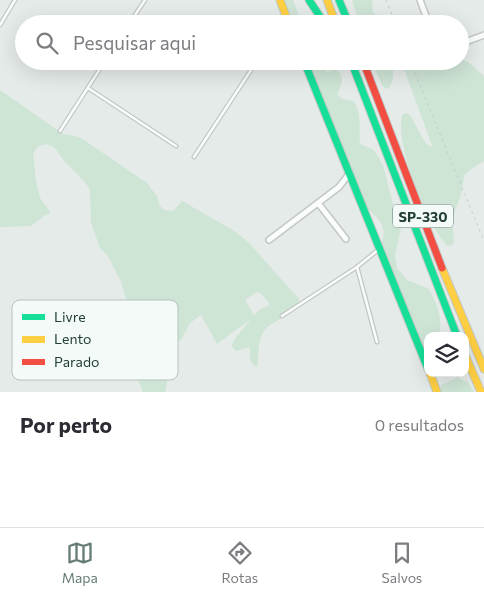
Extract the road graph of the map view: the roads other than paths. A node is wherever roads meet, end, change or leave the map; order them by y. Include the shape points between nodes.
1 (15, 0) edge
2 (145, 0) edge
3 (280, 0) edge
4 (310, 0) edge
5 (327, 0) edge
6 (339, 0) edge
7 (420, 0) edge
8 (135, 15) edge
9 (286, 15) edge
10 (319, 15) edge
11 (333, 15) edge
12 (345, 15) edge
13 (426, 15) edge
14 (0, 25) edge
15 (484, 35) edge
16 (469, 41) edge
17 (99, 70) edge
18 (251, 70) edge
19 (308, 70) edge
20 (354, 70) edge
21 (366, 70) edge
22 (88, 88) junction
23 (60, 131) dead end
24 (176, 146) dead end
25 (194, 157) dead end
26 (349, 174) junction
27 (318, 202) junction
28 (346, 239) dead end
29 (269, 240) dead end
30 (380, 249) junction
31 (356, 267) junction
32 (282, 316) dead end
33 (455, 332) edge
34 (377, 342) dead end
35 (424, 359) edge
36 (469, 364) edge
37 (484, 369) edge
38 (431, 377) edge
39 (437, 392) edge
40 (481, 392) edge

1 - 14 lane
2 - 8 lane
3 - 9 main road
4 - 10 main road
5 - 11 main road
6 - 12 main road
7 - 13 street
15 - 16 street
17 - 22 lane
18 - 25 lane
19 - 26 main road
20 - 33 main road, SP-330
21 - 37 main road, SP-330
22 - 23 lane
22 - 24 lane
26 - 27 street via 339,187
26 - 30 main road
27 - 28 street
27 - 29 street
30 - 31 lane
30 - 35 main road
31 - 32 lane
31 - 34 lane
36 - 40 main road
38 - 39 main road

